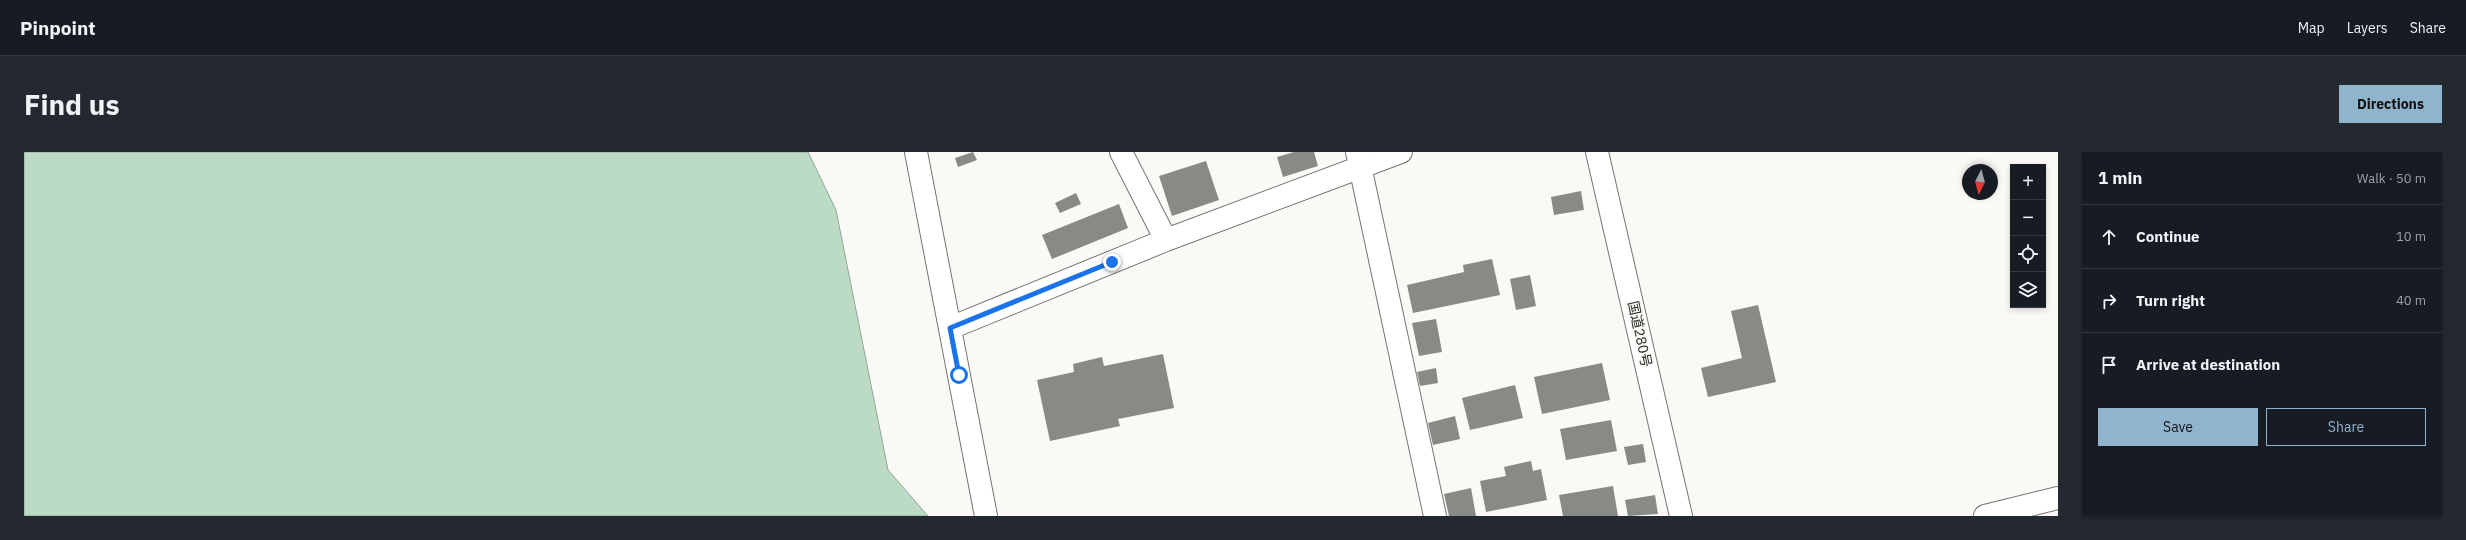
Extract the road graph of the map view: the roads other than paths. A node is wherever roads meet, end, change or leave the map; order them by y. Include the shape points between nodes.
1 (916, 152) edge
2 (1121, 152) edge
3 (1401, 152) edge
4 (1597, 152) edge
5 (1359, 160) edge
6 (1166, 240) junction
7 (950, 328) junction
8 (2058, 498) edge
9 (986, 516) edge
10 (1435, 516) edge
11 (1681, 516) edge
12 (1985, 516) edge

1 - 7 main road
2 - 6 main road
3 - 5 main road
4 - 11 main road, 国道280号
5 - 6 main road
5 - 10 main road
6 - 7 main road
7 - 9 main road
8 - 12 main road

